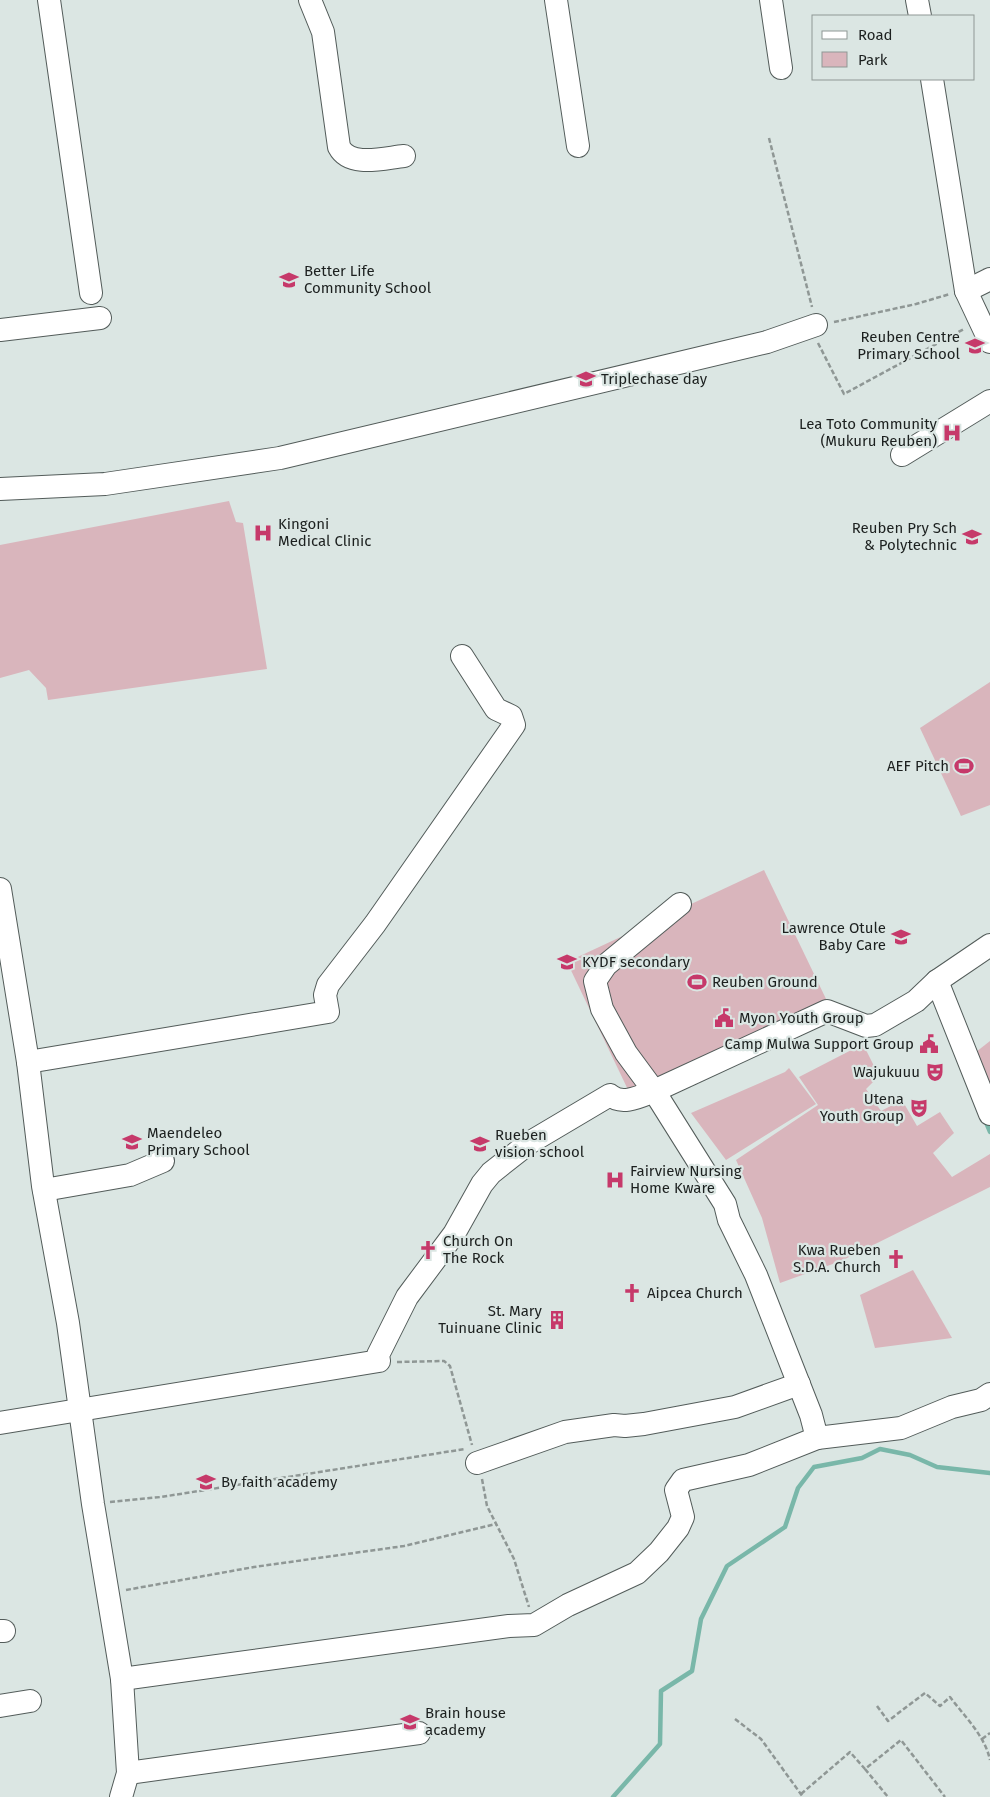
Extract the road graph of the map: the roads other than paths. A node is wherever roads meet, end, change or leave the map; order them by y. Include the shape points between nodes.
1 (49, 0) edge
2 (310, 0) edge
3 (556, 0) edge
4 (771, 0) edge
5 (917, 0) edge
6 (920, 15) edge
7 (781, 68) dead end
8 (932, 80) edge
9 (578, 146) dead end
10 (404, 156) dead end
11 (990, 279) edge
12 (966, 291) junction
13 (91, 293) dead end
14 (100, 318) dead end
15 (816, 325) road end
16 (0, 330) edge
17 (990, 342) edge
18 (990, 401) edge
19 (902, 455) dead end
20 (0, 489) edge
21 (462, 656) dead end
22 (0, 889) edge
23 (680, 904) dead end
24 (990, 945) edge
25 (937, 981) junction
26 (28, 1062) junction
27 (654, 1091) junction
28 (990, 1114) edge
29 (163, 1161) dead end
30 (44, 1190) junction
31 (798, 1384) junction
32 (990, 1394) edge
33 (80, 1411) junction
34 (0, 1423) edge
35 (817, 1438) junction
36 (475, 1456) road end
37 (122, 1679) junction
38 (30, 1700) dead end
39 (0, 1706) edge
40 (419, 1733) dead end
41 (128, 1773) junction
42 (121, 1797) edge

1 - 13 street
2 - 10 street via 323,32 342,154 361,160
3 - 9 street
4 - 7 street
5 - 6 street
8 - 12 street
11 - 12 street
12 - 17 street
14 - 16 street
15 - 20 street via 767,342 280,458 105,484
18 - 19 street
21 - 26 street via 496,709 512,716 514,725 375,924 328,985 325,995 328,1012
22 - 26 street
23 - 27 street via 606,965 595,981 602,1008 626,1053
24 - 25 street
25 - 27 street via 920,1008 868,1027 827,1011
25 - 28 street
26 - 30 street
27 - 31 street via 725,1204
27 - 33 street via 625,1101 615,1100 610,1095 529,1144 491,1173 454,1234 407,1297 378,1355 379,1361
29 - 30 street via 130,1175
30 - 33 street
31 - 35 street
31 - 36 street via 735,1407 644,1424 565,1432
32 - 35 street via 900,1428
33 - 34 street
33 - 37 street
35 - 37 street via 749,1465 683,1480 676,1490 683,1517 659,1552 634,1574 534,1625
37 - 41 street
38 - 39 street
40 - 41 street
41 - 42 street

